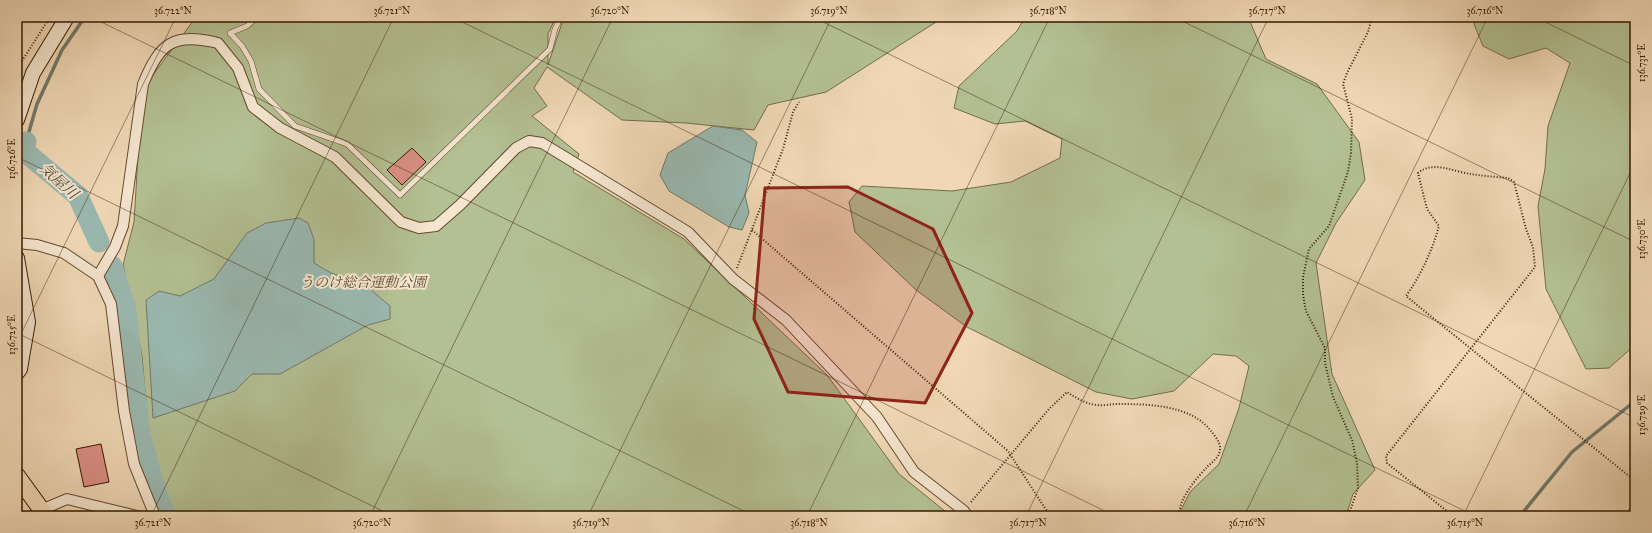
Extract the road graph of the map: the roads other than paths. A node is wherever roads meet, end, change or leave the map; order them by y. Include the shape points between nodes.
1 (67, 17) edge
2 (257, 17) edge
3 (561, 17) edge
4 (17, 120) edge
5 (17, 242) edge
6 (17, 258) edge
7 (98, 276) junction
8 (17, 373) edge
9 (17, 476) edge
10 (1635, 512) edge
11 (43, 513) edge
12 (965, 514) edge
13 (137, 516) edge
14 (155, 516) edge
15 (1630, 516) edge

1 - 4 main road via 33,73
2 - 3 lane via 247,26 230,33 251,61 259,89 295,126 347,144 400,195 550,49
5 - 7 street via 37,244 64,253
6 - 8 main road via 28,322 20,369
7 - 12 street via 115,247 123,226 143,84 152,62 168,44 186,38 218,44 238,68 253,107 280,128 335,157 401,222 419,228 436,226 516,148 529,141 542,143 688,232 733,279 786,320 877,417 914,472
7 - 14 street via 111,304 124,411 134,464
9 - 11 main road
10 - 15 street
11 - 13 street via 67,499

